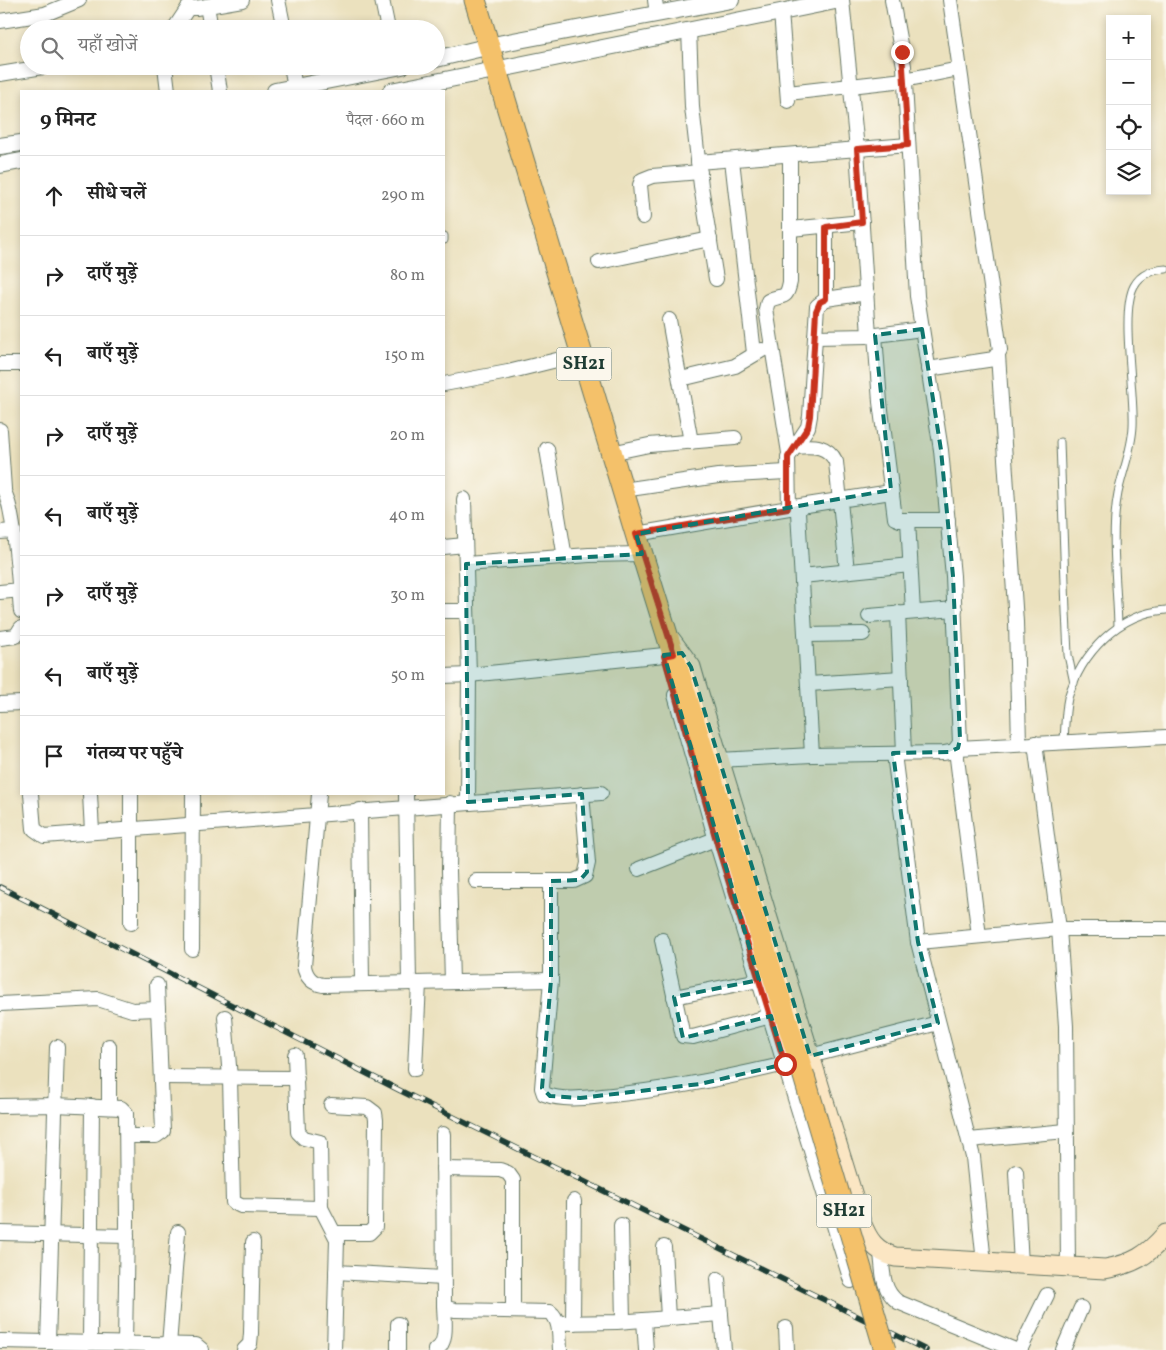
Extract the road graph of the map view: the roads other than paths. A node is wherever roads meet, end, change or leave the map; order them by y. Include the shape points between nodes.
1 (78, 0) edge
2 (242, 0) edge
3 (278, 0) edge
4 (382, 0) edge
5 (475, 0) edge
6 (841, 0) edge
7 (892, 0) edge
8 (950, 0) edge
9 (721, 1) edge
10 (187, 4) edge
11 (207, 6) junction
12 (656, 7) edge
13 (781, 12) junction
14 (0, 20) edge
15 (179, 20) edge
16 (209, 20) edge
17 (282, 20) edge
18 (386, 20) edge
19 (689, 30) junction
20 (445, 58) edge
21 (492, 58) junction
22 (959, 69) junction
23 (20, 71) edge
24 (0, 74) edge
25 (166, 75) edge
26 (217, 75) edge
27 (293, 75) edge
28 (357, 75) edge
29 (904, 80) junction
30 (851, 86) junction
31 (295, 87) junction
32 (415, 89) edge
33 (168, 90) edge
34 (220, 90) edge
35 (280, 90) edge
36 (20, 143) edge
37 (908, 145) junction
38 (0, 146) edge
39 (857, 149) junction
40 (790, 155) junction
41 (732, 160) junction
42 (20, 161) edge
43 (0, 165) edge
44 (699, 167) junction
45 (643, 217) dead end
46 (862, 222) junction
47 (826, 227) junction
48 (791, 229) junction
49 (710, 239) junction
50 (599, 262) dead end
51 (1166, 269) edge
52 (716, 279) dead end
53 (867, 293) junction
54 (826, 299) junction
55 (669, 320) dead end
56 (922, 329) junction
57 (872, 335) junction
58 (815, 337) junction
59 (772, 346) junction
60 (754, 353) junction
61 (581, 354) junction
62 (998, 355) junction
63 (0, 364) edge
64 (20, 364) edge
65 (928, 369) junction
66 (681, 379) junction
67 (445, 384) edge
68 (0, 430) edge
69 (735, 438) dead end
70 (691, 442) junction
71 (1060, 442) dead end
72 (547, 449) dead end
73 (791, 450) junction
74 (611, 453) junction
75 (786, 472) junction
76 (2, 488) edge
77 (622, 490) junction
78 (892, 492) junction
79 (464, 499) dead end
80 (840, 499) junction
81 (791, 507) junction
82 (908, 520) junction
83 (948, 520) junction
84 (7, 532) edge
85 (636, 534) junction
86 (465, 545) junction
87 (445, 547) edge
88 (642, 554) junction
89 (565, 558) junction
90 (466, 564) junction
91 (910, 565) junction
92 (847, 571) junction
93 (802, 576) junction
94 (20, 590) edge
95 (0, 592) edge
96 (955, 609) junction
97 (1166, 610) edge
98 (445, 611) edge
99 (467, 611) junction
100 (913, 612) junction
101 (898, 613) junction
102 (869, 616) dead end
103 (1118, 626) junction
104 (20, 634) edge
105 (863, 634) dead end
106 (806, 635) junction
107 (0, 638) edge
108 (671, 652) junction
109 (469, 675) junction
110 (445, 676) edge
111 (901, 678) junction
112 (1074, 683) junction
113 (809, 684) junction
114 (20, 703) edge
115 (0, 704) edge
116 (1166, 737) edge
117 (1064, 741) junction
118 (1035, 743) junction
119 (1020, 744) junction
120 (957, 749) junction
121 (898, 753) junction
122 (812, 755) junction
123 (719, 760) junction
124 (601, 793) dead end
125 (582, 794) junction
126 (32, 795) edge
127 (90, 795) edge
128 (131, 795) edge
129 (193, 795) edge
130 (318, 795) edge
131 (406, 800) edge
132 (468, 802) junction
133 (450, 803) junction
134 (360, 810) junction
135 (318, 815) junction
136 (193, 826) junction
137 (132, 830) junction
138 (92, 832) junction
139 (715, 839) junction
140 (639, 870) dead end
141 (476, 881) dead end
142 (551, 881) junction
143 (131, 923) dead end
144 (1059, 929) junction
145 (1166, 930) edge
146 (979, 936) junction
147 (662, 940) dead end
148 (918, 942) junction
149 (192, 949) dead end
150 (551, 980) junction
151 (759, 980) junction
152 (452, 982) junction
153 (414, 983) junction
154 (362, 984) junction
155 (157, 985) dead end
156 (674, 997) junction
157 (0, 1004) edge
158 (158, 1009) junction
159 (225, 1016) dead end
160 (771, 1016) junction
161 (938, 1023) junction
162 (109, 1046) dead end
163 (57, 1047) dead end
164 (295, 1055) dead end
165 (810, 1056) junction
166 (785, 1064) junction
167 (415, 1069) dead end
168 (162, 1077) junction
169 (230, 1078) junction
170 (297, 1078) junction
171 (55, 1105) junction
172 (332, 1105) dead end
173 (0, 1106) edge
174 (92, 1106) junction
175 (109, 1107) junction
176 (1066, 1131) junction
177 (443, 1134) dead end
178 (127, 1136) junction
179 (969, 1140) junction
180 (443, 1169) junction
181 (1016, 1172) dead end
182 (574, 1201) dead end
183 (321, 1208) junction
184 (621, 1226) dead end
185 (178, 1232) dead end
186 (0, 1233) edge
187 (335, 1233) junction
188 (51, 1234) junction
189 (1166, 1234) edge
190 (90, 1235) junction
191 (127, 1236) junction
192 (253, 1242) dead end
193 (664, 1247) dead end
194 (881, 1252) junction
195 (984, 1263) junction
196 (1021, 1265) junction
197 (1068, 1267) junction
198 (336, 1272) junction
199 (443, 1278) junction
200 (718, 1279) dead end
201 (851, 1281) dead end
202 (1048, 1295) dead end
203 (444, 1304) junction
204 (1081, 1308) dead end
205 (512, 1311) junction
206 (721, 1314) junction
207 (668, 1318) junction
208 (644, 1320) junction
209 (622, 1322) junction
210 (558, 1323) junction
211 (573, 1323) junction
212 (398, 1324) dead end
213 (786, 1328) dead end
214 (0, 1340) edge
215 (48, 1342) junction
216 (90, 1343) junction
217 (125, 1344) junction
218 (169, 1345) junction
219 (140, 1347) edge
220 (202, 1350) edge
221 (244, 1350) edge
222 (334, 1350) edge
223 (398, 1350) edge
224 (435, 1350) edge
225 (560, 1350) edge
226 (646, 1350) edge
227 (724, 1350) edge
228 (787, 1350) edge
229 (885, 1350) edge
230 (1015, 1350) edge
231 (1020, 1350) edge
232 (1064, 1350) edge

1 - 14 street via 45,14
2 - 11 street
3 - 17 street
4 - 18 street
5 - 21 main road, SH21
6 - 13 street
6 - 30 street
7 - 29 street
8 - 22 street
9 - 12 street
10 - 11 street
10 - 15 street
11 - 16 street
12 - 21 street
13 - 19 street
13 - 30 street via 788,97
19 - 21 street
19 - 44 street via 692,107
20 - 21 street
21 - 32 street
21 - 61 main road, SH21
22 - 29 street
22 - 62 street via 999,343
23 - 24 street
25 - 33 street
26 - 34 street
27 - 31 street
28 - 31 street
29 - 30 street
29 - 37 street
30 - 39 street
31 - 35 street
36 - 38 street
37 - 39 street
37 - 56 street
39 - 40 street
39 - 46 street
40 - 41 street
40 - 48 street
41 - 44 street
41 - 60 street
42 - 43 street
44 - 45 street via 642,180
44 - 49 street
46 - 47 street
46 - 53 street
47 - 48 street
47 - 54 street
48 - 59 street via 788,292 768,301 766,309
49 - 50 street
49 - 52 street
51 - 103 lane via 1150,271 1142,276 1130,299 1133,426 1117,507
53 - 54 street
53 - 57 street
54 - 58 street via 817,306
55 - 66 street
56 - 57 street
56 - 65 street
57 - 58 street
57 - 78 street
58 - 73 street via 808,427
59 - 60 street
59 - 73 street
60 - 66 street via 735,366
61 - 67 street
61 - 74 main road, SH21
62 - 65 street via 994,359
62 - 119 street
63 - 64 street
65 - 83 street
66 - 70 street
68 - 76 street
69 - 70 street
70 - 74 street via 649,445
71 - 112 lane via 1068,655
72 - 89 street
73 - 75 street
73 - 80 street via 820,446 828,451 836,462
74 - 77 main road, SH21
75 - 77 street via 718,476
75 - 81 street
76 - 84 street via 8,497
77 - 85 main road, SH21
78 - 80 street
78 - 82 street via 896,518
79 - 86 street
80 - 81 street
80 - 92 street
81 - 85 street
81 - 93 street via 798,512
82 - 83 street
82 - 91 street
83 - 96 street
84 - 94 street
85 - 88 main road, SH21
86 - 87 street
86 - 90 street
88 - 89 street
88 - 108 main road, SH21
89 - 90 street
90 - 99 street
91 - 92 street
91 - 100 street
92 - 93 street
93 - 106 street
94 - 95 street
96 - 100 street
96 - 120 street via 960,739
97 - 103 lane via 1142,614
98 - 99 street
99 - 109 street
100 - 101 street
101 - 102 street
101 - 111 street
103 - 112 lane via 1094,650
104 - 107 street
105 - 106 street
106 - 113 street
108 - 109 street
108 - 123 main road via 691,668
108 - 139 street
108 - 229 main road, SH21, bridge
109 - 110 street
109 - 132 street
111 - 113 street
111 - 121 street
112 - 117 lane via 1068,700
113 - 122 street
114 - 115 street
116 - 117 street
117 - 118 street
118 - 119 street
118 - 144 street
119 - 120 street
120 - 121 street via 944,753
120 - 146 street
121 - 122 street
121 - 148 street
122 - 123 street
123 - 165 main road
124 - 125 street
125 - 132 street
125 - 142 street via 587,872 580,880
126 - 138 street via 34,829 38,834
127 - 138 street
128 - 137 street
129 - 136 street
130 - 135 street
131 - 133 street
131 - 134 street
131 - 153 street
132 - 133 street
133 - 152 street
134 - 135 street
134 - 154 street
135 - 136 street
135 - 154 street via 305,972 314,983 323,985
136 - 137 street
136 - 149 street
137 - 138 street
137 - 143 street
139 - 140 street
139 - 151 street
141 - 142 street
142 - 150 street
144 - 145 street
144 - 146 street
144 - 176 street via 1066,1026
146 - 148 street
147 - 156 street
148 - 161 street
150 - 152 street
150 - 166 street via 544,1094 562,1098 622,1094 700,1084
151 - 156 street
151 - 160 street
152 - 153 street
153 - 154 street
153 - 167 street
155 - 158 street
156 - 160 street via 681,1031 688,1037
157 - 158 street via 98,999 132,1010
158 - 168 street
159 - 169 street
160 - 166 street
161 - 165 street
161 - 179 street
162 - 175 street
163 - 171 street
164 - 170 street
165 - 194 main road via 861,1222 868,1240
166 - 201 street
168 - 169 street
168 - 178 street via 163,1132 156,1136
169 - 170 street
169 - 183 street via 233,1202 240,1206
170 - 183 street via 298,1132 304,1138 318,1140 320,1144
171 - 173 street
171 - 174 street
171 - 188 street
172 - 187 street via 367,1107 376,1120 375,1227 369,1233
174 - 175 street
174 - 190 street
175 - 178 street via 121,1108 126,1113
176 - 179 street
176 - 197 street
177 - 180 street
178 - 191 street
179 - 195 street
180 - 199 street
180 - 205 street via 500,1170 513,1180
181 - 196 street
182 - 211 street
183 - 187 street
184 - 209 street
185 - 218 street
186 - 188 street
187 - 198 street
188 - 190 street
188 - 215 street
189 - 197 main road via 1143,1256 1127,1265 1105,1269
190 - 191 street
190 - 216 street
191 - 217 street
192 - 221 street via 250,1344
193 - 207 street
194 - 195 main road via 903,1258
194 - 230 street via 889,1296
195 - 196 main road
196 - 197 main road
198 - 199 street
198 - 222 street
199 - 203 street
200 - 206 street
202 - 231 street
203 - 205 street via 455,1310
203 - 224 street via 443,1338 439,1349
204 - 232 street
205 - 210 street via 550,1312
206 - 207 street
206 - 227 street
207 - 208 street
208 - 209 street
208 - 226 street
209 - 211 street
210 - 211 street
210 - 225 street
212 - 223 street
213 - 228 street
214 - 215 street
215 - 216 street
216 - 217 street
217 - 219 street
218 - 219 street
218 - 220 street via 196,1345

